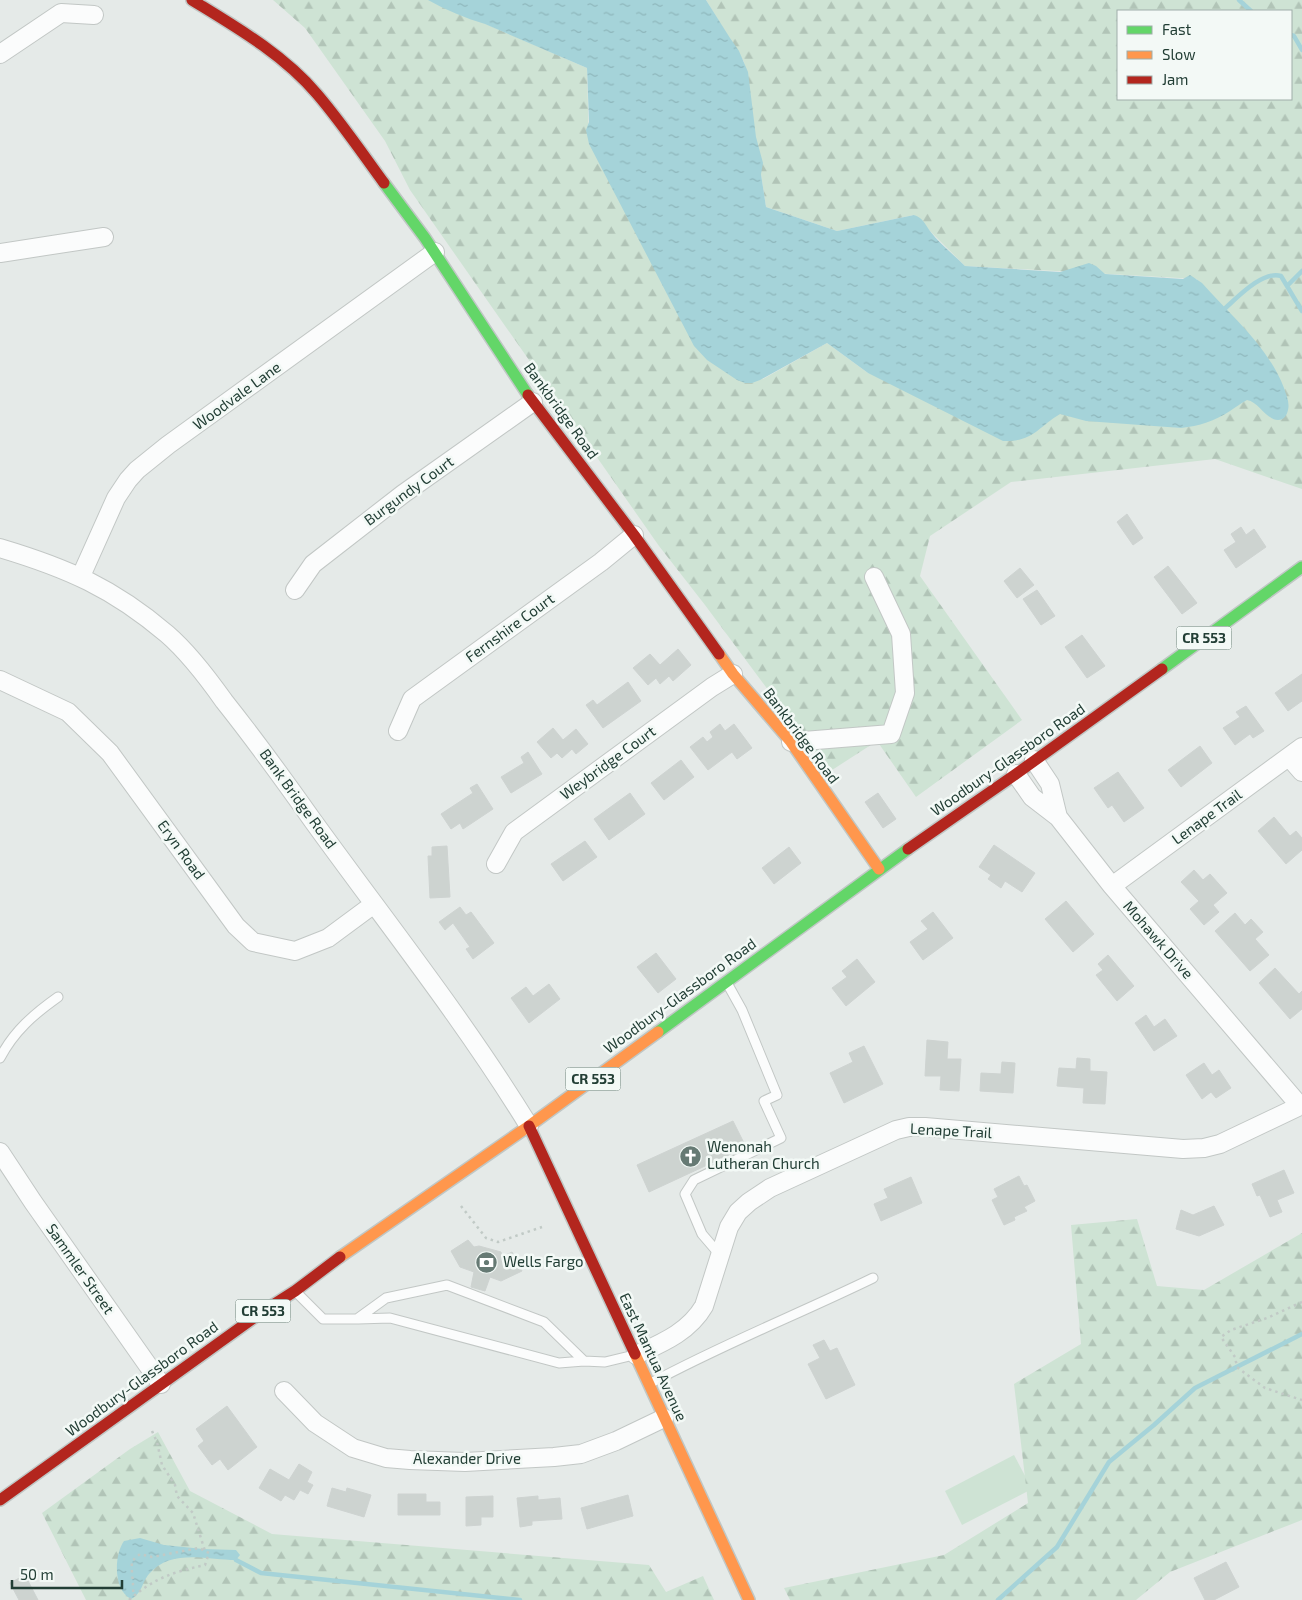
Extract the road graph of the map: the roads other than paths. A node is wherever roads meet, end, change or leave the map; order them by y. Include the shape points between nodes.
1 (192, 0) edge
2 (94, 15) dead end
3 (0, 54) edge
4 (104, 237) dead end
5 (435, 252) junction
6 (0, 253) edge
7 (533, 402) junction
8 (634, 535) junction
9 (0, 548) edge
10 (1302, 567) edge
11 (81, 576) junction
12 (874, 576) dead end
13 (295, 590) dead end
14 (733, 674) junction
15 (0, 680) edge
16 (398, 730) dead end
17 (791, 742) junction
18 (1295, 752) edge
19 (1034, 760) junction
20 (1302, 772) edge
21 (1016, 774) junction
22 (1058, 817) junction
23 (496, 864) dead end
24 (879, 869) junction
25 (1112, 886) junction
26 (374, 904) junction
27 (725, 981) junction
28 (58, 996) dead end
29 (0, 1058) edge
30 (1301, 1105) edge
31 (529, 1126) junction
32 (0, 1152) edge
33 (720, 1255) junction
34 (873, 1278) dead end
35 (295, 1291) junction
36 (358, 1319) junction
37 (636, 1355) junction
38 (584, 1361) junction
39 (161, 1384) junction
40 (648, 1384) junction
41 (284, 1392) dead end
42 (664, 1418) junction
43 (0, 1500) edge
44 (749, 1600) edge

1 - 5 street, Bankbridge Road via 252,37 310,86
2 - 3 street via 61,13
4 - 6 street
5 - 7 street, Bankbridge Road
5 - 11 street, Woodvale Lane via 137,470 116,498
7 - 8 street, Bankbridge Road
7 - 13 street, Burgundy Court via 403,494 313,564
8 - 14 street, Bankbridge Road
8 - 16 street, Fernshire Court via 412,699
9 - 11 street, Bank Bridge Road
10 - 19 street, Woodbury-Glassboro Road / CR 553
11 - 26 street, Bank Bridge Road via 143,614 195,662
12 - 17 street via 901,634 905,693 891,734
14 - 17 street, Bankbridge Road
14 - 23 street, Weybridge Court via 514,832
15 - 26 street, Eryn Road via 68,712 110,753 236,926 253,942 294,951 328,938
17 - 24 street, Bankbridge Road
18 - 20 street
18 - 25 street, Lenape Trail
19 - 21 street, Woodbury-Glassboro Road / CR 553
19 - 22 street via 1050,784
21 - 22 street, Mohawk Drive via 1032,797
21 - 24 street, Woodbury-Glassboro Road / CR 553
22 - 25 street, Mohawk Drive
24 - 27 street, Woodbury-Glassboro Road / CR 553
25 - 30 street, Mohawk Drive
26 - 31 street, Bank Bridge Road via 472,1038
27 - 31 street, Woodbury-Glassboro Road / CR 553
27 - 33 lane via 742,1010 777,1095 764,1101 781,1138 694,1180 685,1194 702,1234
28 - 29 lane via 30,1018
30 - 33 street, Lenape Trail via 1220,1144 1204,1148 1183,1149 925,1127 896,1130 770,1188 749,1202 729,1227
31 - 35 street, Woodbury-Glassboro Road / CR 553
31 - 37 street, East Mantua Avenue
32 - 39 street, Sammler Street
33 - 37 street, Lenape Trail via 704,1306 694,1320 680,1333
34 - 40 lane via 699,1357
35 - 36 lane via 323,1319
35 - 39 street, Woodbury-Glassboro Road / CR 553
36 - 38 lane via 390,1318 559,1363
36 - 38 lane via 386,1298 447,1285 544,1322
37 - 38 lane via 605,1362
37 - 40 street, East Mantua Avenue
39 - 43 street, Woodbury-Glassboro Road / CR 553
40 - 42 street, East Mantua Avenue
41 - 42 street, Alexander Drive via 315,1423 353,1448 386,1458 410,1460 465,1462 581,1454
42 - 44 street, East Mantua Avenue

